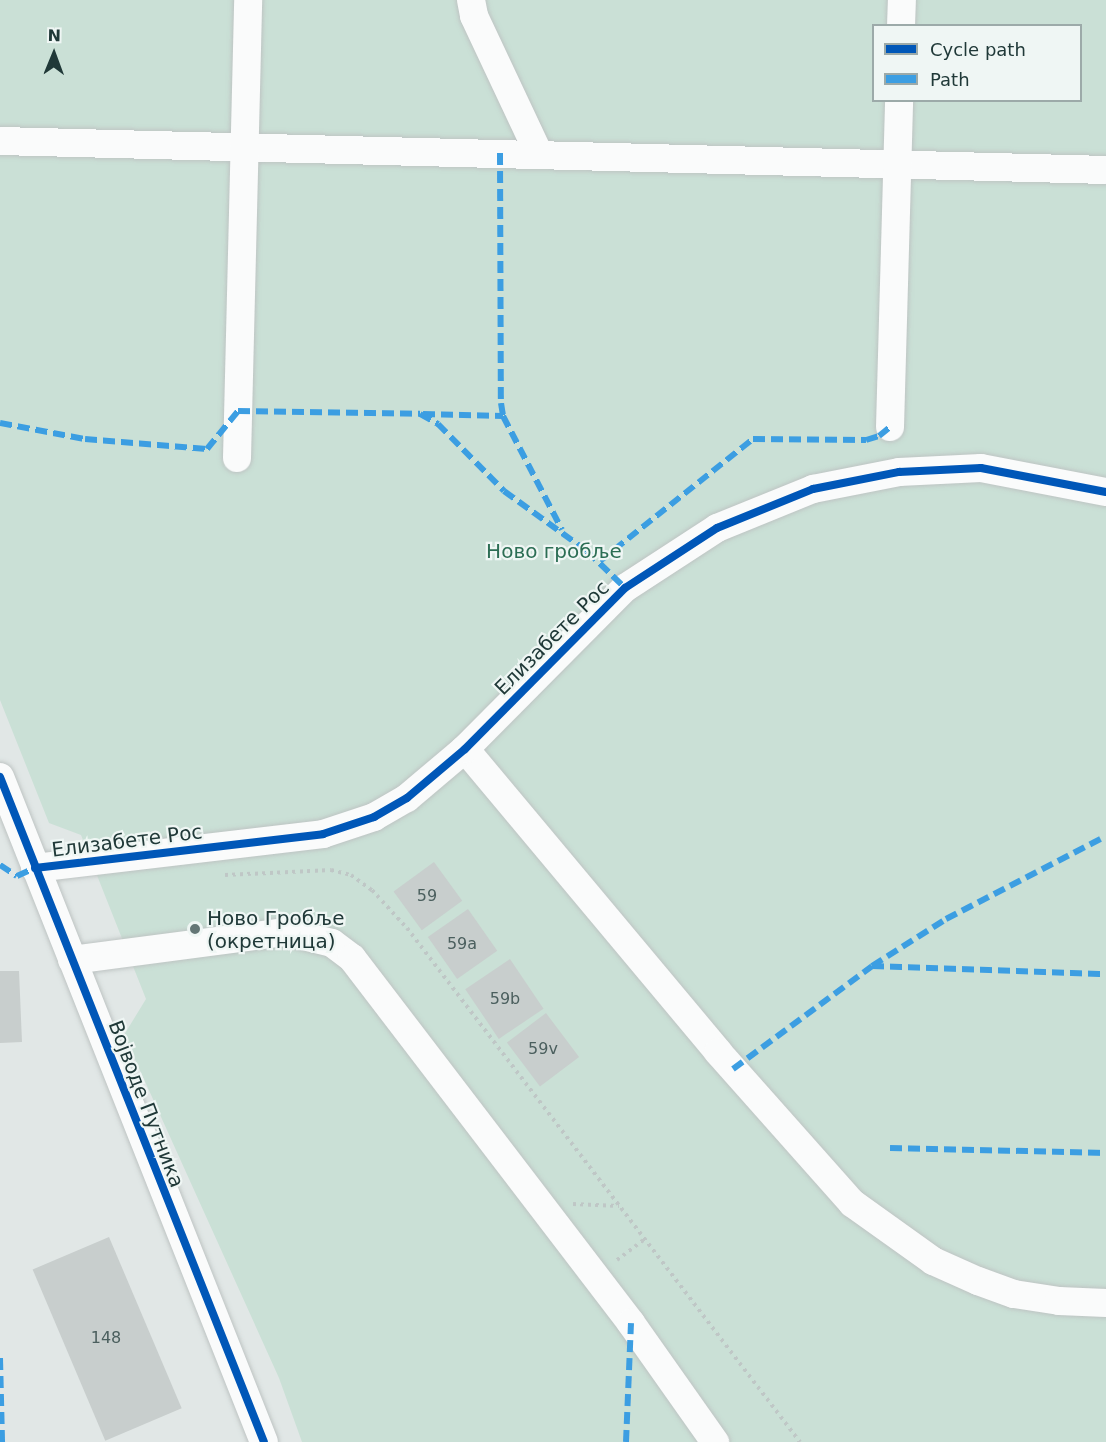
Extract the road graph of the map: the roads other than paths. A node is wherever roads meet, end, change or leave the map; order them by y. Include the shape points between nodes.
1 (248, 0) edge
2 (471, 0) edge
3 (902, 0) edge
4 (901, 24) edge
5 (899, 102) edge
6 (0, 141) edge
7 (244, 147) junction
8 (539, 154) junction
9 (897, 165) junction
10 (1106, 170) edge
11 (890, 427) dead end
12 (237, 458) dead end
13 (1106, 492) edge
14 (465, 749) junction
15 (0, 777) edge
16 (36, 868) junction
17 (72, 960) junction
18 (1106, 1303) edge
19 (264, 1442) edge
20 (715, 1442) edge

1 - 7 street
2 - 8 street via 474,16
3 - 4 street
5 - 9 street
6 - 7 street
7 - 8 street
7 - 12 street
8 - 9 street
9 - 10 street
9 - 11 street
13 - 14 street, Елизабете Рос via 1014,472 929,469 832,485 765,507 717,528 625,588
14 - 16 street, Елизабете Рос via 407,798 351,827 292,838
14 - 18 street via 710,1043 852,1203 933,1261 978,1281 1036,1298
15 - 16 street, Војводе Путника
16 - 17 street, Војводе Путника
17 - 19 street, Војводе Путника
17 - 20 street via 286,932 332,943 352,958

